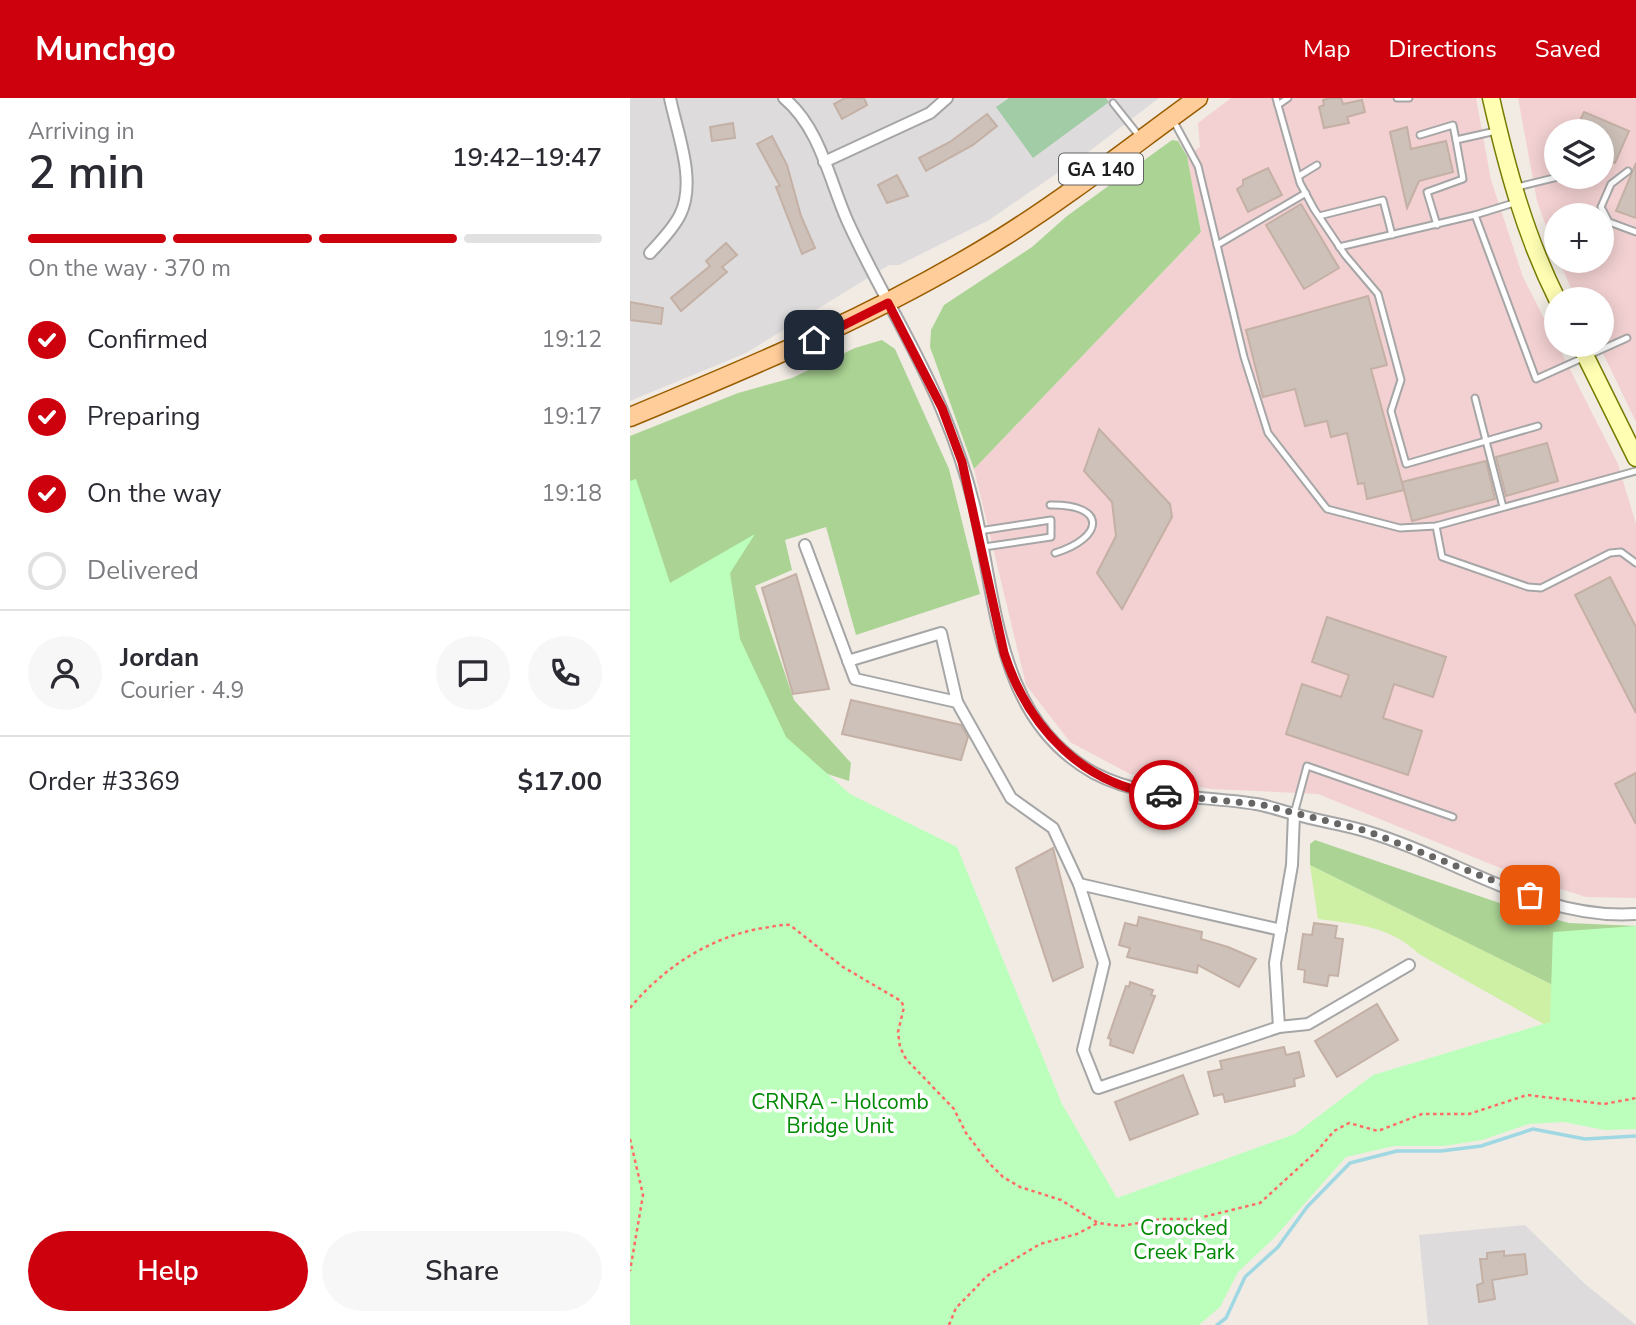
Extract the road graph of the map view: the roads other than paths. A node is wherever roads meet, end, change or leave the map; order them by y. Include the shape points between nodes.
1 (670, 98) edge
2 (784, 98) edge
3 (947, 98) edge
4 (1288, 98) edge
5 (1397, 98) edge
6 (1409, 98) edge
7 (1491, 98) edge
8 (1277, 101) edge
9 (1113, 103) dead end
10 (1182, 105) edge
11 (1499, 131) junction
12 (1420, 135) dead end
13 (1142, 139) junction
14 (1456, 140) junction
15 (824, 162) junction
16 (1317, 165) dead end
17 (1628, 171) dead end
18 (1298, 176) junction
19 (1544, 183) edge
20 (1306, 193) junction
21 (1515, 195) junction
22 (1475, 215) junction
23 (1319, 216) junction
24 (1437, 225) junction
25 (1636, 232) edge
26 (1392, 235) junction
27 (1217, 245) junction
28 (1339, 247) junction
29 (650, 253) dead end
30 (1551, 287) edge
31 (888, 303) junction
32 (1627, 338) dead end
33 (1614, 342) edge
34 (1574, 357) edge
35 (1587, 357) edge
36 (1475, 398) dead end
37 (630, 417) edge
38 (1538, 426) dead end
39 (1485, 441) junction
40 (1636, 458) edge
41 (1636, 471) edge
42 (1050, 505) dead end
43 (1503, 508) junction
44 (1436, 526) junction
45 (979, 530) junction
46 (805, 545) dead end
47 (982, 547) junction
48 (1055, 553) dead end
49 (1636, 563) edge
50 (848, 661) junction
51 (957, 702) junction
52 (1294, 814) junction
53 (1453, 817) dead end
54 (1079, 884) junction
55 (1636, 914) edge
56 (1281, 930) junction
57 (1409, 965) dead end
58 (1279, 1027) junction

1 - 29 street via 687,178 686,197 674,226
2 - 15 street via 801,115
3 - 15 street via 930,113
4 - 8 lane
5 - 6 lane
7 - 11 main road
8 - 18 lane
9 - 13 lane
10 - 13 main road, GA 140
10 - 27 lane
11 - 14 lane
11 - 21 main road
12 - 14 lane via 1453,125
13 - 31 main road, GA 140 via 1003,237
14 - 24 lane via 1463,179 1427,192
15 - 31 street
16 - 18 lane
17 - 25 lane via 1611,184 1601,207 1609,222
18 - 20 lane
19 - 21 lane
20 - 23 lane
20 - 27 lane
21 - 22 lane
21 - 30 main road
22 - 24 lane
22 - 34 lane via 1536,379
23 - 26 lane via 1383,200
23 - 28 lane
24 - 26 lane
26 - 28 lane
27 - 44 lane via 1268,433 1327,509 1400,527
28 - 39 lane via 1378,294 1401,380 1391,411 1406,464
31 - 37 main road, GA 140 via 789,352
31 - 45 street via 942,408
32 - 33 lane
35 - 40 main road
36 - 39 lane
38 - 39 lane
39 - 43 lane
41 - 43 lane
42 - 48 lane via 1081,506 1090,514 1093,526 1086,540
43 - 44 lane
44 - 49 lane via 1442,558 1528,587 1541,588 1610,554 1621,552
45 - 47 street
45 - 47 lane via 1051,520 1051,537
46 - 50 street
47 - 52 street via 1014,683 1039,725 1065,753 1092,772 1149,794 1259,804
50 - 51 street via 855,679
50 - 51 street via 941,633
51 - 54 street via 1011,799 1053,828
52 - 53 lane via 1307,766
52 - 55 street via 1367,831 1553,904 1597,914
52 - 56 street via 1292,865
54 - 56 street
54 - 58 street via 1104,963 1083,1050 1098,1088
56 - 58 street via 1275,962
57 - 58 street via 1308,1024

